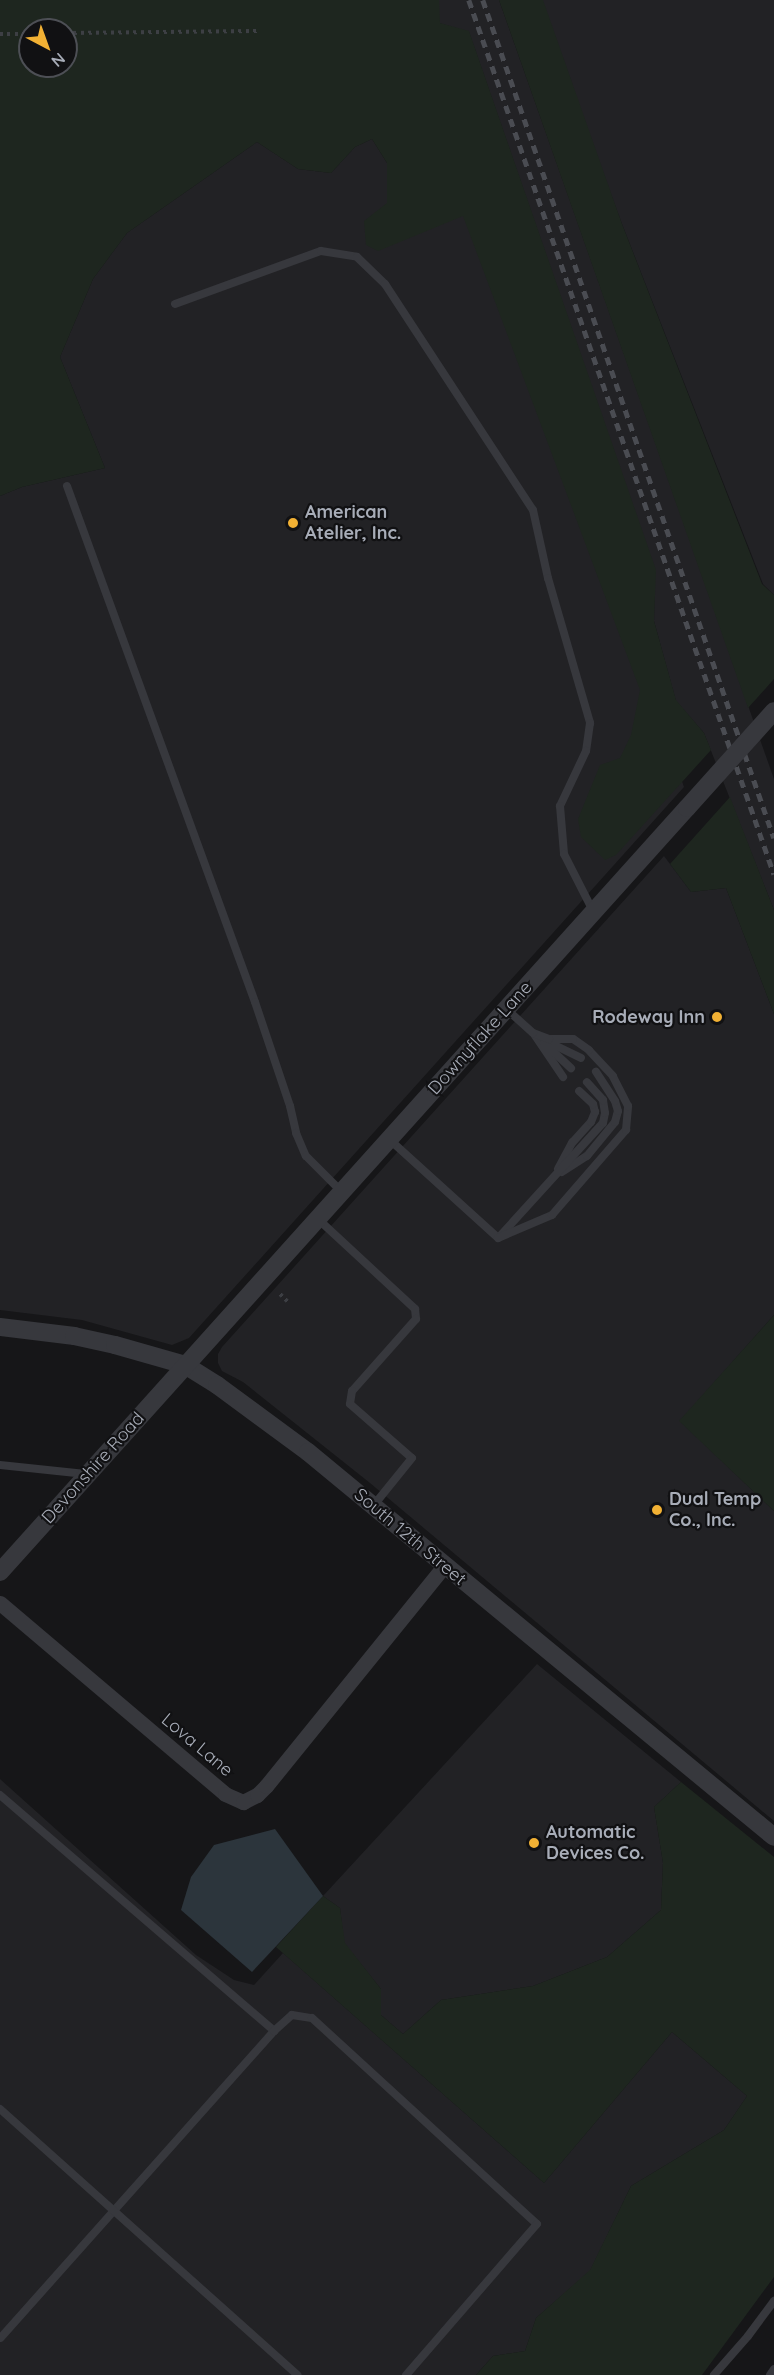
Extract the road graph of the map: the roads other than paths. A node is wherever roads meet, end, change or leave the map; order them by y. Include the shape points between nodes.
1 (174, 304) dead end
2 (68, 486) dead end
3 (774, 711) edge
4 (593, 912) junction
5 (506, 1009) junction
6 (533, 1033) junction
7 (580, 1058) dead end
8 (571, 1068) dead end
9 (596, 1072) dead end
10 (563, 1077) dead end
11 (587, 1082) dead end
12 (579, 1091) dead end
13 (389, 1139) junction
14 (555, 1175) junction
15 (342, 1192) junction
16 (318, 1219) junction
17 (498, 1238) junction
18 (0, 1327) edge
19 (185, 1365) junction
20 (0, 1466) edge
21 (87, 1474) junction
22 (373, 1506) junction
23 (444, 1566) junction
24 (0, 1572) edge
25 (0, 1604) edge
26 (0, 1795) edge
27 (774, 1837) edge
28 (274, 2031) junction
29 (0, 2109) edge
30 (113, 2210) junction
31 (774, 2301) edge
32 (0, 2338) edge
33 (774, 2369) edge
34 (297, 2375) edge
35 (406, 2375) edge
36 (714, 2375) edge
37 (770, 2375) edge

1 - 4 lane via 321,251 357,257 386,284 533,510 548,578 590,723 586,751 560,806 564,854
2 - 15 lane via 255,1002 296,1133 306,1156
3 - 4 street, Downyflake Lane, bridge
4 - 5 street, Downyflake Lane
5 - 6 lane
5 - 13 street, Downyflake Lane
6 - 7 lane
6 - 8 lane
6 - 10 lane
6 - 17 lane via 549,1039 573,1039 601,1063 613,1076 628,1106 626,1130 552,1215
9 - 14 lane via 615,1101 615,1122 587,1156
11 - 14 lane via 603,1100 603,1123
12 - 14 lane via 595,1112
13 - 15 street, Downyflake Lane
13 - 17 lane
14 - 17 lane
15 - 16 street, Downyflake Lane
16 - 19 street, Downyflake Lane
16 - 22 lane via 415,1309 416,1319 352,1391 350,1404 412,1458
18 - 19 street, South 12th Street via 74,1336
19 - 21 street, Devonshire Road
19 - 22 street, South 12th Street via 248,1406
20 - 21 lane
21 - 24 street, Devonshire Road
22 - 23 street, South 12th Street
23 - 25 street, Lova Lane via 266,1786 243,1802 225,1794
23 - 27 street, South 12th Street
26 - 28 lane
28 - 30 lane
28 - 35 lane via 292,2015 312,2018 537,2224
29 - 30 lane
30 - 32 lane
30 - 34 lane
31 - 36 lane
33 - 37 lane

